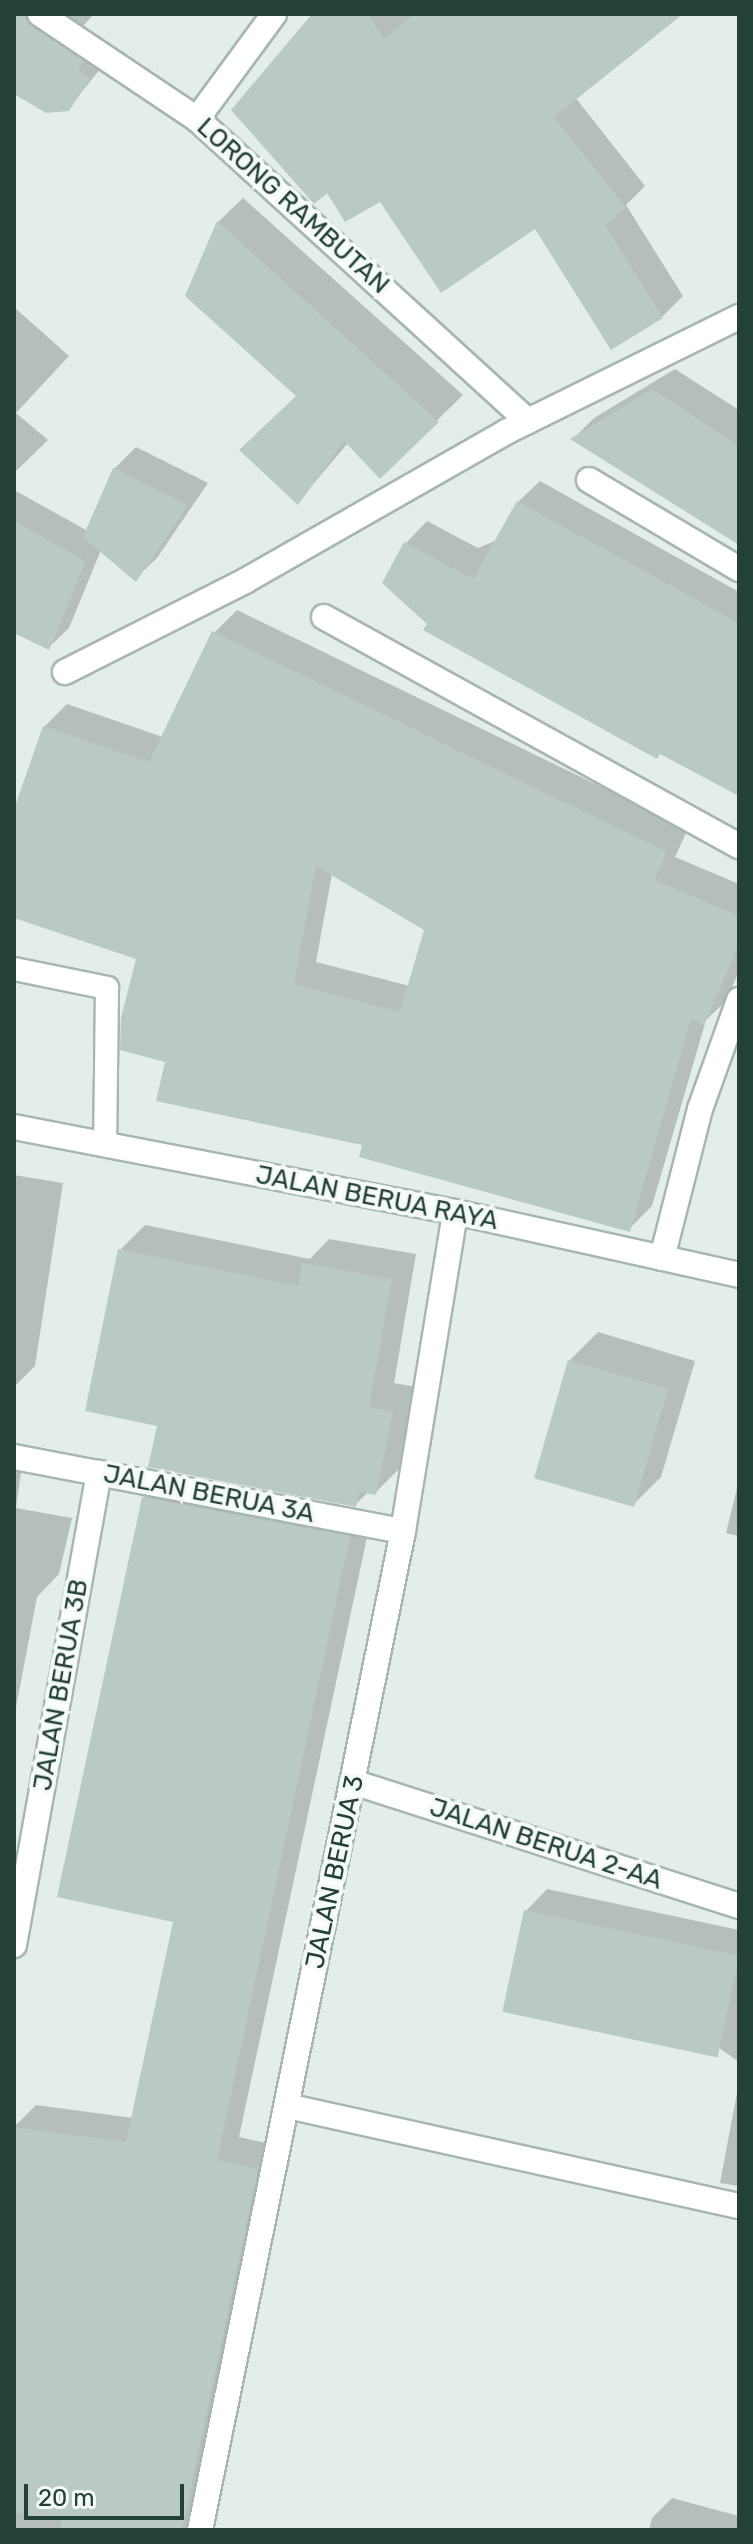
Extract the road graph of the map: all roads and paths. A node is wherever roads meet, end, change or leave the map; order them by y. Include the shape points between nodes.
1 (40, 14) edge
2 (274, 14) edge
3 (197, 119) junction
4 (739, 317) edge
5 (528, 421) junction
6 (589, 480) dead end
7 (739, 569) edge
8 (324, 617) dead end
9 (65, 672) dead end
10 (739, 846) edge
11 (14, 969) edge
12 (739, 1000) edge
13 (14, 1127) edge
14 (105, 1145) junction
15 (455, 1212) junction
16 (662, 1258) junction
17 (739, 1275) edge
18 (14, 1457) edge
19 (99, 1473) junction
20 (403, 1531) junction
21 (353, 1782) junction
22 (739, 1906) edge
23 (14, 1945) edge
24 (287, 2106) junction
25 (739, 2206) edge
26 (200, 2530) edge

1 - 3 street, LORONG RAMBUTAN
2 - 3 street
3 - 5 street, LORONG RAMBUTAN
4 - 5 street
5 - 9 street via 245,581
6 - 7 street
8 - 10 street
11 - 14 lane via 107,988
12 - 16 street via 700,1109
13 - 14 street, JALAN BERUA RAYA
14 - 15 street, JALAN BERUA RAYA
15 - 16 street, JALAN BERUA RAYA
15 - 20 street, JALAN BERUA 3
16 - 17 street, JALAN BERUA RAYA
18 - 19 street, JALAN BERUA 3A
19 - 20 street, JALAN BERUA 3A
19 - 23 street, JALAN BERUA 3B
20 - 21 street, JALAN BERUA 3
21 - 22 street, JALAN BERUA 2-AA
21 - 24 street, JALAN BERUA 3
24 - 25 street
24 - 26 street, JALAN BERUA 3

